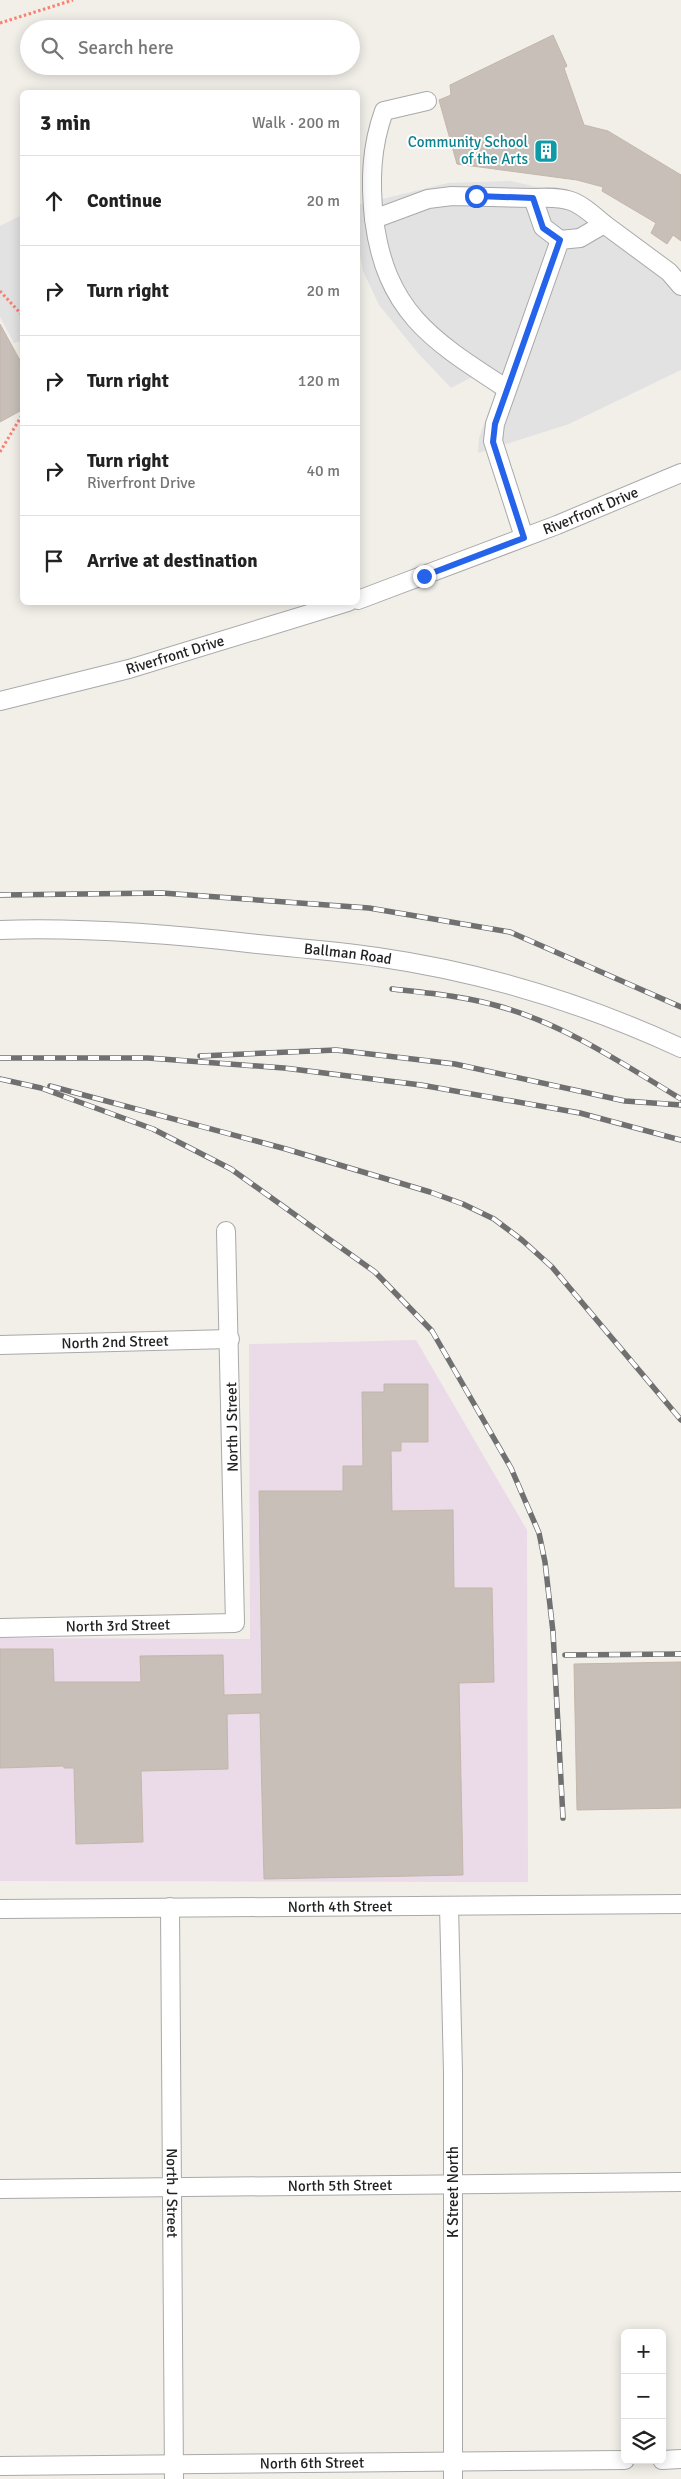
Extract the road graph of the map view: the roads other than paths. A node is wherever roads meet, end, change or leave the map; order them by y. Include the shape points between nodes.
1 (427, 101) dead end
2 (533, 198) junction
3 (374, 219) junction
4 (604, 224) junction
5 (560, 240) junction
6 (681, 286) edge
7 (507, 389) junction
8 (681, 473) edge
9 (524, 538) junction
10 (360, 599) edge
11 (338, 605) edge
12 (0, 701) edge
13 (0, 930) edge
14 (681, 1048) edge
15 (226, 1231) dead end
16 (230, 1340) junction
17 (0, 1345) edge
18 (235, 1624) joint
19 (0, 1628) edge
20 (681, 1904) edge
21 (450, 1906) junction
22 (170, 1907) junction
23 (0, 1909) edge
24 (681, 2182) edge
25 (453, 2184) junction
26 (172, 2186) junction
27 (0, 2189) edge
28 (621, 2460) edge
29 (666, 2460) edge
30 (681, 2460) edge
31 (0, 2466) edge
32 (453, 2471) edge
33 (174, 2472) edge

1 - 3 street via 384,111 376,132 372,162 370,190
2 - 3 street via 452,196 428,199
2 - 4 street via 568,198 582,205
2 - 5 street via 543,228
3 - 7 street via 377,247 390,281 414,320 444,348
4 - 5 street via 580,238
4 - 6 street via 669,272
5 - 7 street
7 - 9 street via 495,424 493,442
8 - 9 street, Riverfront Drive
9 - 10 street, Riverfront Drive
11 - 12 street, Riverfront Drive via 129,669
13 - 14 street, Ballman Road via 157,933 386,958 525,990 614,1020
15 - 16 street, North J Street
16 - 17 street, North 2nd Street
16 - 18 street, North J Street
18 - 19 street, North 3rd Street
20 - 21 street, North 4th Street
21 - 22 street, North 4th Street
21 - 25 street, K Street North
22 - 23 street, North 4th Street
22 - 26 street, North J Street
24 - 25 street, North 5th Street
25 - 26 street, North 5th Street
25 - 32 street, K Street North
26 - 27 street, North 5th Street
26 - 33 street, North J Street
28 - 32 street, North 6th Street
29 - 30 street
31 - 33 street, North 6th Street
32 - 33 street, North 6th Street

